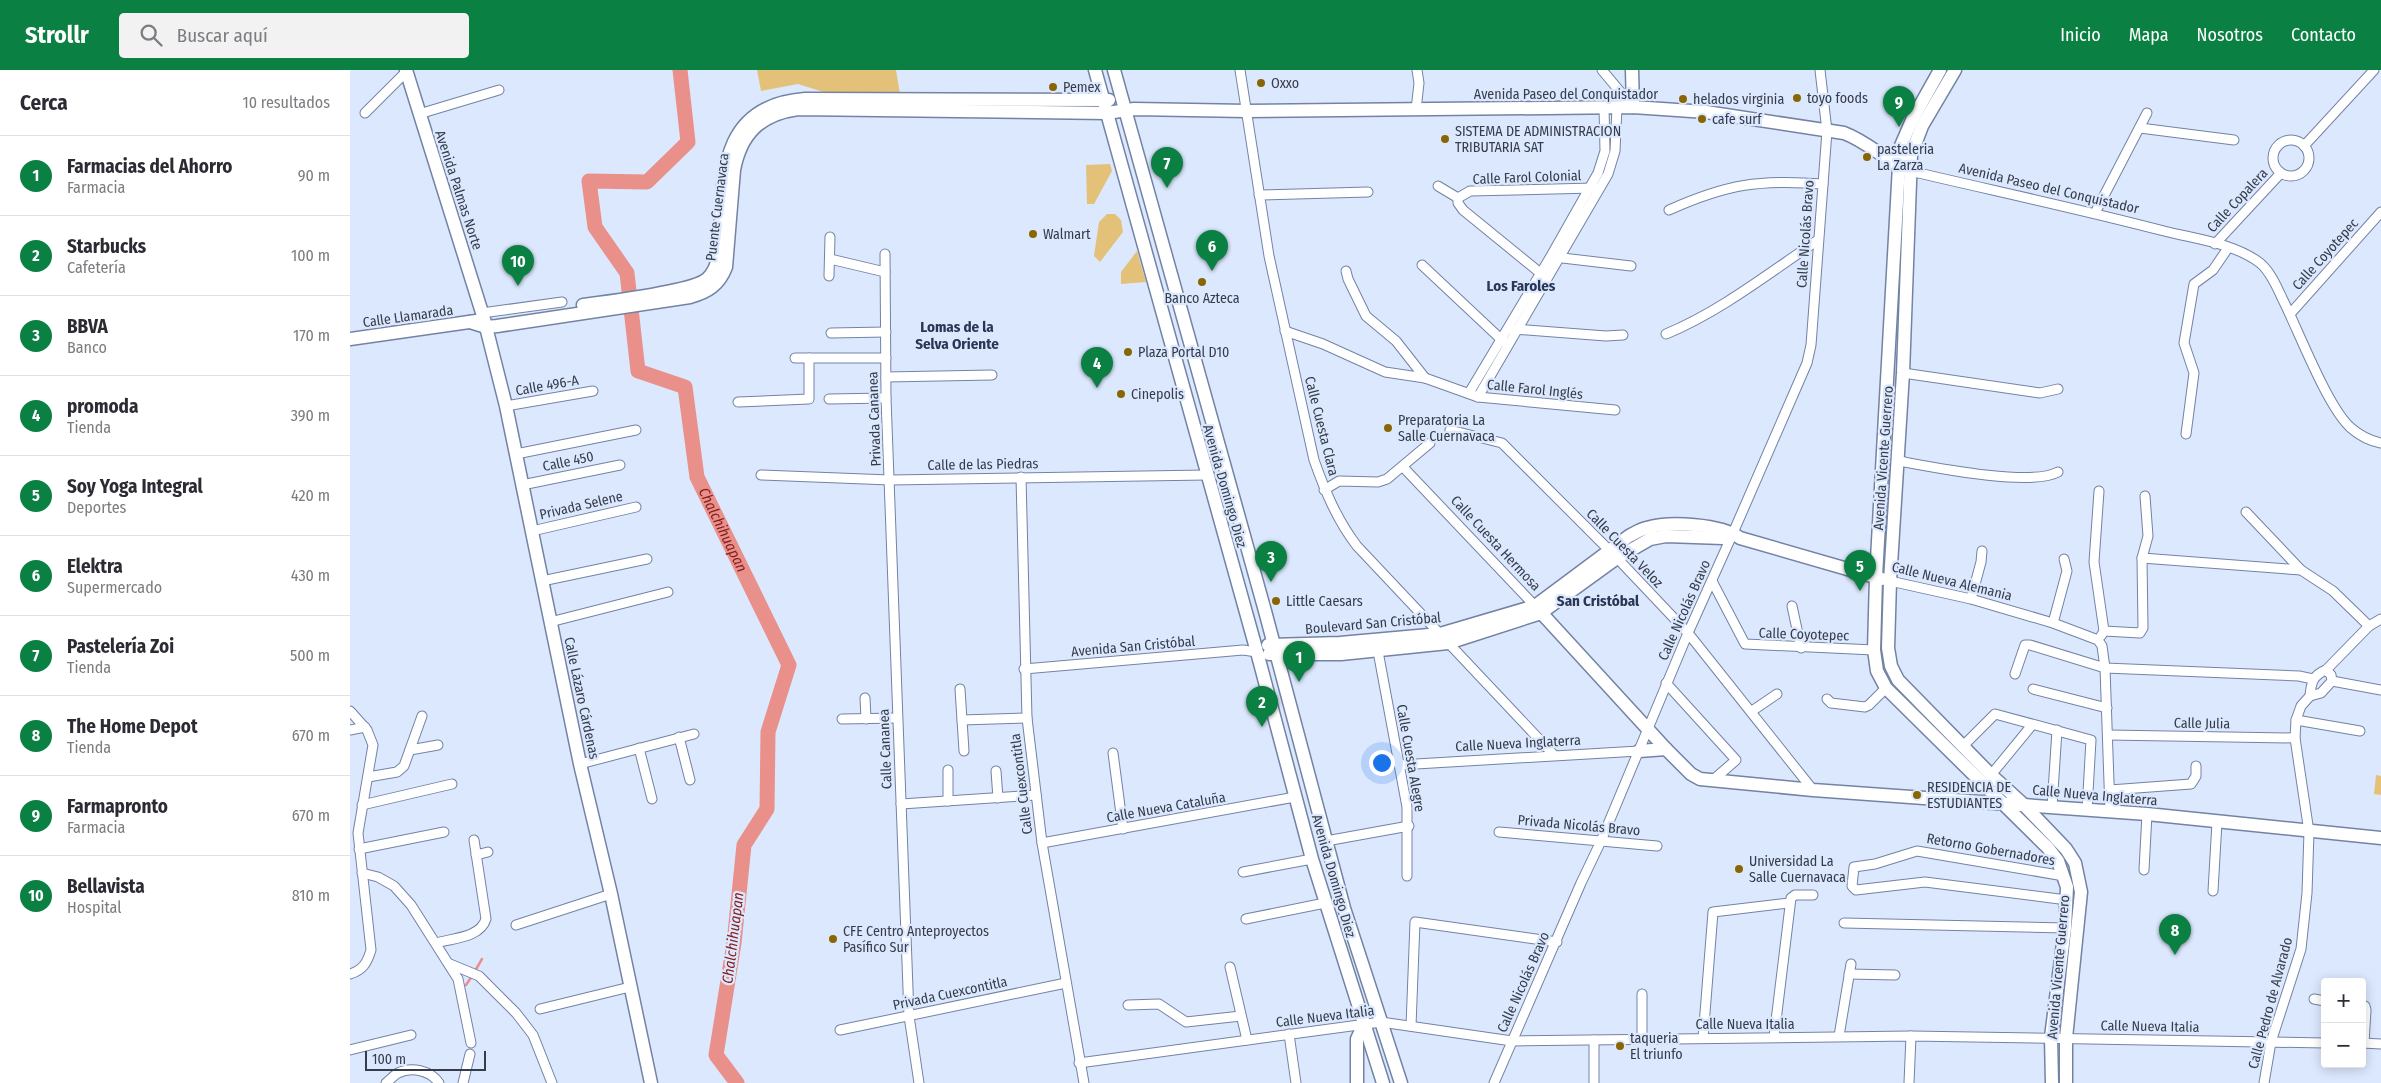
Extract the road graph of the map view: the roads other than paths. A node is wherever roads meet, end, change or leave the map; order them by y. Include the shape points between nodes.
1 (1095, 70) edge
2 (1114, 70) edge
3 (1240, 70) edge
4 (1417, 70) edge
5 (1602, 70) edge
6 (1632, 70) edge
7 (1820, 70) edge
8 (1940, 70) edge
9 (1956, 70) edge
10 (2374, 70) edge
11 (406, 71) edge
12 (1118, 86) junction
13 (499, 90) dead end
14 (1103, 100) junction
15 (967, 105) junction
16 (1611, 107) junction
17 (1632, 107) junction
18 (1132, 108) junction
19 (1416, 110) junction
20 (1247, 111) junction
21 (1073, 112) junction
22 (365, 113) dead end
23 (1107, 113) junction
24 (2147, 113) dead end
25 (419, 114) junction
26 (2140, 128) junction
27 (1827, 130) junction
28 (1114, 136) junction
29 (2234, 140) dead end
30 (1134, 146) junction
31 (2304, 146) junction
32 (1904, 169) junction
33 (2280, 174) junction
34 (1823, 184) junction
35 (1438, 186) dead end
36 (1590, 188) junction
37 (1599, 188) junction
38 (1368, 192) dead end
39 (1259, 195) junction
40 (1458, 198) junction
41 (1669, 210) dead end
42 (2381, 212) edge
43 (2095, 213) junction
44 (830, 237) dead end
45 (1818, 240) junction
46 (2215, 244) junction
47 (2228, 248) junction
48 (885, 254) dead end
49 (1555, 257) junction
50 (830, 259) junction
51 (1422, 265) dead end
52 (1631, 266) dead end
53 (1346, 271) dead end
54 (885, 272) junction
55 (829, 276) dead end
56 (1543, 276) junction
57 (2290, 314) junction
58 (484, 320) junction
59 (1508, 327) junction
60 (1518, 330) junction
61 (1285, 331) junction
62 (886, 332) junction
63 (831, 333) dead end
64 (1666, 334) dead end
65 (1623, 335) dead end
66 (350, 338) edge
67 (1504, 342) junction
68 (795, 358) dead end
69 (809, 358) junction
70 (886, 358) junction
71 (1903, 373) junction
72 (992, 375) dead end
73 (886, 376) junction
74 (1425, 378) junction
75 (2058, 389) dead end
76 (594, 390) dead end
77 (1469, 393) junction
78 (1478, 397) junction
79 (886, 398) junction
80 (829, 399) dead end
81 (738, 402) dead end
82 (506, 406) junction
83 (1615, 410) dead end
84 (636, 430) dead end
85 (1450, 430) dead end
86 (2186, 434) dead end
87 (1430, 443) dead end
88 (2381, 443) edge
89 (516, 454) junction
90 (1899, 461) junction
91 (620, 465) dead end
92 (1404, 467) junction
93 (2058, 472) dead end
94 (761, 474) dead end
95 (1206, 474) junction
96 (1021, 477) junction
97 (890, 480) junction
98 (522, 485) junction
99 (1324, 490) junction
100 (2099, 491) dead end
101 (2145, 496) dead end
102 (636, 507) dead end
103 (2246, 512) dead end
104 (532, 531) junction
105 (1735, 537) junction
106 (1982, 551) dead end
107 (1613, 554) junction
108 (2142, 558) junction
109 (647, 559) dead end
110 (2064, 560) dead end
111 (2301, 570) junction
112 (1876, 577) junction
113 (542, 581) junction
114 (1712, 581) junction
115 (1890, 581) junction
116 (668, 592) dead end
117 (1971, 600) junction
118 (1792, 606) dead end
119 (1538, 610) junction
120 (1265, 611) junction
121 (1247, 616) junction
122 (2381, 619) edge
123 (550, 622) junction
124 (2053, 623) junction
125 (2369, 626) junction
126 (2104, 631) junction
127 (1688, 633) junction
128 (1444, 639) junction
129 (2098, 640) junction
130 (1377, 646) junction
131 (1801, 648) junction
132 (1252, 650) junction
133 (1275, 650) junction
134 (1874, 650) junction
135 (2105, 668) junction
136 (1024, 669) junction
137 (2326, 670) junction
138 (2014, 674) dead end
139 (2313, 679) junction
140 (2332, 681) junction
141 (1666, 683) junction
142 (1886, 688) junction
143 (960, 689) dead end
144 (2033, 689) dead end
145 (2381, 690) edge
146 (1777, 694) dead end
147 (2310, 696) junction
148 (865, 698) dead end
149 (1827, 699) dead end
150 (2107, 708) junction
151 (1291, 710) junction
152 (350, 712) edge
153 (1752, 712) junction
154 (422, 716) dead end
155 (1274, 716) junction
156 (897, 718) junction
157 (1027, 718) junction
158 (842, 719) dead end
159 (866, 719) junction
160 (962, 720) junction
161 (2296, 720) junction
162 (2032, 725) junction
163 (365, 727) junction
164 (1647, 728) junction
165 (350, 730) edge
166 (2057, 730) junction
167 (2360, 731) dead end
168 (694, 734) dead end
169 (2108, 736) junction
170 (679, 737) junction
171 (2295, 738) junction
172 (438, 745) dead end
173 (1963, 746) junction
174 (639, 748) junction
175 (1666, 749) junction
176 (410, 750) junction
177 (964, 751) dead end
178 (1639, 751) junction
179 (1113, 753) dead end
180 (1554, 755) junction
181 (580, 764) junction
182 (1399, 765) junction
183 (2196, 766) dead end
184 (948, 770) dead end
185 (996, 771) dead end
186 (1991, 774) junction
187 (368, 777) junction
188 (690, 780) dead end
189 (1712, 780) junction
190 (452, 784) dead end
191 (1813, 790) junction
192 (2110, 790) junction
193 (1036, 795) junction
194 (1295, 797) junction
195 (652, 798) dead end
196 (998, 798) junction
197 (948, 801) junction
198 (2003, 802) junction
199 (901, 804) junction
200 (362, 805) junction
201 (2024, 805) junction
202 (2052, 807) junction
203 (2087, 810) junction
204 (2110, 811) junction
205 (2147, 814) junction
206 (2217, 822) junction
207 (1409, 826) junction
208 (1123, 829) junction
209 (444, 832) dead end
210 (1499, 832) dead end
211 (2309, 832) junction
212 (2381, 838) edge
213 (474, 840) dead end
214 (1326, 841) junction
215 (1601, 841) junction
216 (1042, 843) junction
217 (1657, 846) dead end
218 (359, 849) junction
219 (488, 852) dead end
220 (476, 855) junction
221 (1312, 859) junction
222 (2144, 870) dead end
223 (1243, 872) dead end
224 (362, 873) junction
225 (1407, 876) dead end
226 (2064, 876) junction
227 (2213, 891) dead end
228 (611, 894) junction
229 (1813, 895) dead end
230 (2067, 900) junction
231 (1325, 903) junction
232 (1789, 903) junction
233 (1246, 918) dead end
234 (1844, 923) dead end
235 (516, 925) dead end
236 (2065, 928) junction
237 (1557, 942) junction
238 (436, 943) junction
239 (447, 962) junction
240 (1230, 967) dead end
241 (350, 974) edge
242 (1895, 975) dead end
243 (1066, 983) junction
244 (630, 987) junction
245 (1642, 994) dead end
246 (2314, 999) dead end
247 (2321, 1000) edge
248 (1128, 1005) dead end
249 (540, 1009) dead end
250 (909, 1016) junction
251 (1241, 1016) junction
252 (1381, 1022) junction
253 (1364, 1024) junction
254 (1411, 1026) junction
255 (840, 1030) dead end
256 (1289, 1034) junction
257 (412, 1035) dead end
258 (1839, 1036) junction
259 (1911, 1036) junction
260 (1774, 1037) junction
261 (2052, 1037) junction
262 (1703, 1038) junction
263 (2066, 1038) junction
264 (1642, 1039) junction
265 (1247, 1040) junction
266 (1594, 1040) junction
267 (1512, 1041) junction
268 (2271, 1042) junction
269 (472, 1043) dead end
270 (2321, 1043) edge
271 (2366, 1043) edge
272 (2381, 1044) edge
273 (350, 1050) edge
274 (470, 1054) dead end
275 (1079, 1063) junction
276 (386, 1083) edge
277 (439, 1083) edge
278 (463, 1083) edge
279 (552, 1083) edge
280 (651, 1083) edge
281 (919, 1083) edge
282 (1084, 1083) edge
283 (1296, 1083) edge
284 (1357, 1083) edge
285 (1384, 1083) edge
286 (1401, 1083) edge
287 (1494, 1083) edge
288 (1594, 1083) edge
289 (1909, 1083) edge
290 (2052, 1083) edge
291 (2066, 1083) edge
292 (2264, 1083) edge

1 - 14 main road, Avenida Domingo Diez
2 - 12 main road, Avenida Domingo Diez
3 - 20 street, Calle Cuesta Clara
4 - 19 street
5 - 17 street
6 - 17 main road
7 - 27 street, Calle Nicolás Bravo
8 - 32 main road, Avenida Vicente Guerrero via 1900,148
9 - 32 main road, Avenida Vicente Guerrero via 1922,126
10 - 31 street
11 - 22 street
11 - 25 main road, Avenida Palmas Norte
12 - 18 main road, Avenida Domingo Diez
12 - 18 main road via 1131,100
13 - 25 street
14 - 15 main road, Puente Cuernavaca
14 - 18 main road, Puente Cuernavaca
14 - 23 main road, Avenida Domingo Diez
15 - 21 main road, Puente Cuernavaca
15 - 58 main road, Puente Cuernavaca via 795,100 768,108 742,127 730,146 724,171 716,265 708,279 689,293 587,309 560,309
16 - 17 main road, Avenida Paseo del Conquistador
16 - 19 main road, Avenida Paseo del Conquistador
16 - 36 street via 1605,151
16 - 37 street via 1615,151 1608,174
17 - 27 main road, Avenida Paseo del Conquistador via 1706,112
18 - 20 main road, Avenida Paseo del Conquistador
18 - 23 main road, Puente Cuernavaca
18 - 30 main road, Avenida Domingo Diez
18 - 30 main road via 1140,116 1135,127
19 - 20 main road, Avenida Paseo del Conquistador
20 - 39 street, Calle Cuesta Clara
21 - 23 main road, Puente Cuernavaca
21 - 28 main road via 1097,119
23 - 28 main road, Avenida Domingo Diez
24 - 26 street
25 - 58 main road, Avenida Palmas Norte
26 - 29 street
26 - 43 street
27 - 32 main road, Avenida Paseo del Conquistador via 1857,138
27 - 34 street, Calle Nicolás Bravo
28 - 95 main road, Avenida Domingo Diez
30 - 120 main road, Avenida Domingo Diez
31 - 33 street via 2309,162 2303,172 2292,177
31 - 33 street via 2290,140 2277,147 2272,161
32 - 43 street, Avenida Paseo del Conquistador
32 - 71 main road, Avenida Vicente Guerrero
32 - 112 main road, Avenida Vicente Guerrero
33 - 46 street, Calle Copalera
34 - 41 street via 1786,180 1745,184 1706,194
34 - 45 street, Calle Nicolás Bravo
35 - 40 street, Calle Farol Colonial
36 - 37 street, Calle Farol Colonial
36 - 40 street, Calle Farol Colonial via 1470,191
36 - 49 street
37 - 49 street
38 - 39 street
39 - 61 street, Calle Cuesta Clara
40 - 56 street, Calle Farol Colonial via 1463,210
42 - 57 street, Calle Coyotepec
43 - 46 street, Avenida Paseo del Conquistador
44 - 50 street
45 - 64 street via 1731,299 1692,323
45 - 105 street, Calle Nicolás Bravo via 1811,345
46 - 47 street, Avenida Paseo del Conquistador
47 - 57 street, Avenida Paseo del Conquistador via 2262,264
47 - 86 street via 2213,270 2194,284 2184,343 2194,373
48 - 54 street, Privada Cananea
49 - 52 street
49 - 56 street
50 - 54 street
50 - 55 street
51 - 67 street
53 - 74 street via 1366,316 1396,341
54 - 62 street, Privada Cananea
56 - 59 street
56 - 60 street
57 - 88 street, Avenida Paseo del Conquistador via 2340,414 2362,436
58 - 66 main road, Calle Llamarada
58 - 82 main road, Calle Lázaro Cárdenas
59 - 60 street
59 - 67 street
60 - 65 street
60 - 67 street
61 - 74 street, Calle Farol Inglés via 1385,372
61 - 99 street, Calle Cuesta Clara via 1314,460
62 - 63 street
62 - 70 street, Privada Cananea
67 - 77 street
67 - 78 street
68 - 69 street, Privada Cananea
69 - 70 street, Privada Cananea
69 - 81 street via 809,399
70 - 73 street, Privada Cananea
71 - 75 street via 2040,393
71 - 90 main road, Avenida Vicente Guerrero
72 - 73 street
73 - 79 street, Privada Cananea
74 - 77 street, Calle Farol Inglés
76 - 82 street, Calle 496-A
77 - 78 street, Calle Farol Inglés
78 - 83 street, Calle Farol Inglés
79 - 80 street
79 - 97 street, Privada Cananea
82 - 89 main road, Calle Lázaro Cárdenas
84 - 89 street
85 - 107 street, Calle Cuesta Veloz via 1502,443
87 - 92 street
89 - 98 main road, Calle Lázaro Cárdenas
90 - 93 street via 1974,474 2038,478
90 - 115 main road, Avenida Vicente Guerrero
91 - 98 street, Calle 450
92 - 99 street via 1378,482 1339,481
92 - 119 street, Calle Cuesta Hermosa
94 - 97 street, Calle de las Piedras
95 - 96 street, Calle de las Piedras
95 - 121 main road, Avenida Domingo Diez
96 - 97 street, Calle de las Piedras
96 - 136 street, Calle Cuexcontitla
97 - 156 street, Calle Cananea
98 - 104 main road, Calle Lázaro Cárdenas
99 - 128 street, Calle Cuesta Clara via 1356,546
100 - 126 street via 2094,562
101 - 108 street via 2148,536
102 - 104 street, Privada Selene
103 - 111 street
104 - 113 main road, Calle Lázaro Cárdenas
105 - 107 main road, Boulevard San Cristóbal via 1710,528 1664,524 1646,528
105 - 112 main road, Calle Nueva Alemania
105 - 114 street, Calle Nicolás Bravo
106 - 117 street
107 - 119 main road, Boulevard San Cristóbal
107 - 127 street, Calle Cuesta Veloz
108 - 111 street
108 - 126 street via 2140,633
109 - 113 street
110 - 124 street via 2067,571
111 - 125 street via 2333,591
112 - 115 main road, Calle Nueva Alemania
112 - 134 main road, Avenida Vicente Guerrero
113 - 123 main road, Calle Lázaro Cárdenas
114 - 127 street, Calle Nicolás Bravo
114 - 131 street, Calle Coyotepec via 1745,644
115 - 117 street, Calle Nueva Alemania
115 - 173 main road, Avenida Vicente Guerrero via 1888,648 1891,666 1898,680
116 - 123 street
117 - 124 street, Calle Nueva Alemania
118 - 131 street
119 - 128 main road, Boulevard San Cristóbal
119 - 164 main road, Calle Cuesta Hermosa
120 - 121 main road via 1257,616
120 - 133 main road, Avenida Domingo Diez
121 - 132 main road, Avenida Domingo Diez
122 - 125 street
123 - 181 main road, Calle Lázaro Cárdenas
124 - 129 street, Calle Nueva Alemania
125 - 137 street
126 - 129 street
127 - 141 street, Calle Nicolás Bravo
127 - 153 street, Calle Cuesta Veloz
128 - 130 main road, Boulevard San Cristóbal
128 - 180 street, Calle Cuesta Clara
129 - 135 street
130 - 133 main road, Boulevard San Cristóbal
130 - 182 street, Calle Cuesta Alegre
131 - 134 street, Calle Coyotepec
132 - 133 main road, Boulevard San Cristóbal
132 - 136 street, Avenida San Cristóbal
132 - 155 main road, Avenida Domingo Diez
133 - 151 main road, Avenida Domingo Diez
134 - 142 main road, Avenida Vicente Guerrero via 1877,671
135 - 138 street via 2025,645
135 - 139 street
135 - 150 street
136 - 157 street, Calle Cuexcontitla
137 - 139 street
137 - 140 street
139 - 147 street, Calle Pedro de Alvarado
140 - 145 street
140 - 147 street, Calle Pedro de Alvarado via 2321,693
141 - 164 street, Calle Nicolás Bravo
141 - 189 street via 1736,760
142 - 149 street via 1865,707 1830,703
142 - 198 main road, Avenida Vicente Guerrero
143 - 160 street
144 - 150 street
146 - 153 street
147 - 161 street, Calle Pedro de Alvarado via 2301,706
148 - 159 street
150 - 169 street
151 - 155 main road via 1280,709
151 - 214 main road, Avenida Domingo Diez
152 - 163 street
153 - 191 street, Calle Cuesta Veloz
154 - 176 street
155 - 194 main road, Avenida Domingo Diez
156 - 159 street
156 - 199 street, Calle Cananea
157 - 160 street
157 - 193 street, Calle Cuexcontitla
158 - 159 street
160 - 177 street
161 - 167 street
161 - 171 street, Calle Pedro de Alvarado
162 - 166 street
162 - 173 street via 1995,714
162 - 186 street
163 - 165 street
163 - 187 street via 373,745
164 - 175 main road, Calle Nueva Inglaterra
164 - 178 street, Calle Nicolás Bravo
166 - 202 street
166 - 203 street via 2091,740
168 - 170 street
169 - 171 street, Calle Julia
169 - 192 street
170 - 174 street
170 - 188 street
171 - 211 street, Calle Pedro de Alvarado
172 - 176 street
173 - 186 main road, Avenida Vicente Guerrero
174 - 181 street
174 - 195 street
175 - 178 main road
175 - 189 main road, Calle Nueva Inglaterra via 1691,774
176 - 187 street via 404,766 397,772
178 - 180 street, Calle Nueva Inglaterra
178 - 215 street, Calle Nicolás Bravo
179 - 208 street
180 - 182 street, Calle Nueva Inglaterra
181 - 228 main road, Calle Lázaro Cárdenas
182 - 207 street, Calle Cuesta Alegre
183 - 192 street via 2196,776 2191,784
184 - 197 street
185 - 196 street
186 - 201 main road, Avenida Vicente Guerrero
187 - 200 street
189 - 191 main road, Calle Nueva Inglaterra
190 - 200 street
191 - 198 main road, Calle Nueva Inglaterra
192 - 204 street
193 - 196 street
193 - 216 street, Calle Cuexcontitla
194 - 208 street, Calle Nueva Cataluña
194 - 221 main road, Avenida Domingo Diez
196 - 197 street
197 - 199 street
198 - 201 main road, Calle Nueva Inglaterra
198 - 226 main road, Avenida Vicente Guerrero via 2048,848
199 - 250 street, Calle Cananea
200 - 218 street
201 - 202 main road, Calle Nueva Inglaterra
201 - 263 main road, Avenida Vicente Guerrero via 2066,849 2076,863 2080,877
202 - 203 main road, Calle Nueva Inglaterra
203 - 204 main road, Calle Nueva Inglaterra
204 - 205 main road, Calle Nueva Inglaterra
205 - 206 main road, Calle Nueva Inglaterra
205 - 222 street
206 - 211 main road, Calle Nueva Inglaterra
206 - 227 street
207 - 214 street, Calle Cuesta Alegre
207 - 225 street
208 - 216 street, Calle Nueva Cataluña
209 - 218 street
210 - 215 street, Privada Nicolás Bravo
211 - 212 main road, Calle Nueva Inglaterra
211 - 268 street, Calle Pedro de Alvarado via 2301,949
213 - 220 street
214 - 252 main road, Avenida Domingo Diez
215 - 217 street, Privada Nicolás Bravo
215 - 237 street, Calle Nicolás Bravo
216 - 243 street, Calle Cuexcontitla
218 - 224 street
219 - 220 street
220 - 238 street via 486,920 483,928
221 - 223 street
221 - 231 main road, Avenida Domingo Diez
224 - 238 street via 394,886 412,905
224 - 241 street via 370,950 367,964
226 - 230 main road, Avenida Vicente Guerrero
226 - 230 street, Retorno Gobernadores via 1917,851 1854,867 1852,886 1856,890 1924,882
228 - 235 street
228 - 244 main road, Calle Lázaro Cárdenas
229 - 232 street via 1795,895
230 - 236 main road, Avenida Vicente Guerrero
231 - 233 street
231 - 253 main road, Avenida Domingo Diez
232 - 260 street
232 - 262 street via 1713,912
234 - 236 street
236 - 261 main road, Avenida Vicente Guerrero
237 - 254 street via 1415,922
237 - 267 street, Calle Nicolás Bravo
238 - 239 street
239 - 269 street via 458,979
239 - 279 street via 479,976 516,1013 532,1035
240 - 251 street
242 - 258 street via 1850,969
243 - 250 street, Privada Cuexcontitla
243 - 275 street, Calle Cuexcontitla
244 - 249 street
244 - 280 main road, Calle Lázaro Cárdenas
245 - 264 street
246 - 247 street
248 - 251 street via 1159,1004 1186,1022
250 - 255 street, Privada Cuexcontitla
250 - 281 street, Calle Cananea
251 - 265 street
252 - 253 street, Calle Nueva Italia
252 - 254 street, Calle Nueva Italia
252 - 286 main road, Avenida Domingo Diez
253 - 256 street, Calle Nueva Italia
253 - 284 main road via 1357,1039
253 - 285 main road, Avenida Domingo Diez
254 - 267 street, Calle Nueva Italia
256 - 265 street, Calle Nueva Italia
256 - 283 street
257 - 273 street
258 - 259 street, Calle Nueva Italia
258 - 260 street, Calle Nueva Italia
259 - 261 street, Calle Nueva Italia
259 - 289 street
260 - 262 street, Calle Nueva Italia
261 - 263 street, Calle Nueva Italia
261 - 290 main road, Avenida Vicente Guerrero
262 - 264 street, Calle Nueva Italia
263 - 268 street, Calle Nueva Italia
263 - 291 main road, Avenida Vicente Guerrero
264 - 266 street, Calle Nueva Italia
265 - 275 street, Calle Nueva Italia
266 - 267 street, Calle Nueva Italia
266 - 288 street
267 - 287 street, Calle Nicolás Bravo
268 - 270 street, Calle Nueva Italia
268 - 292 street, Calle Pedro de Alvarado
271 - 272 street
274 - 278 street
275 - 282 street, Calle Cuexcontitla
276 - 277 street via 399,1072 408,1070 428,1073

